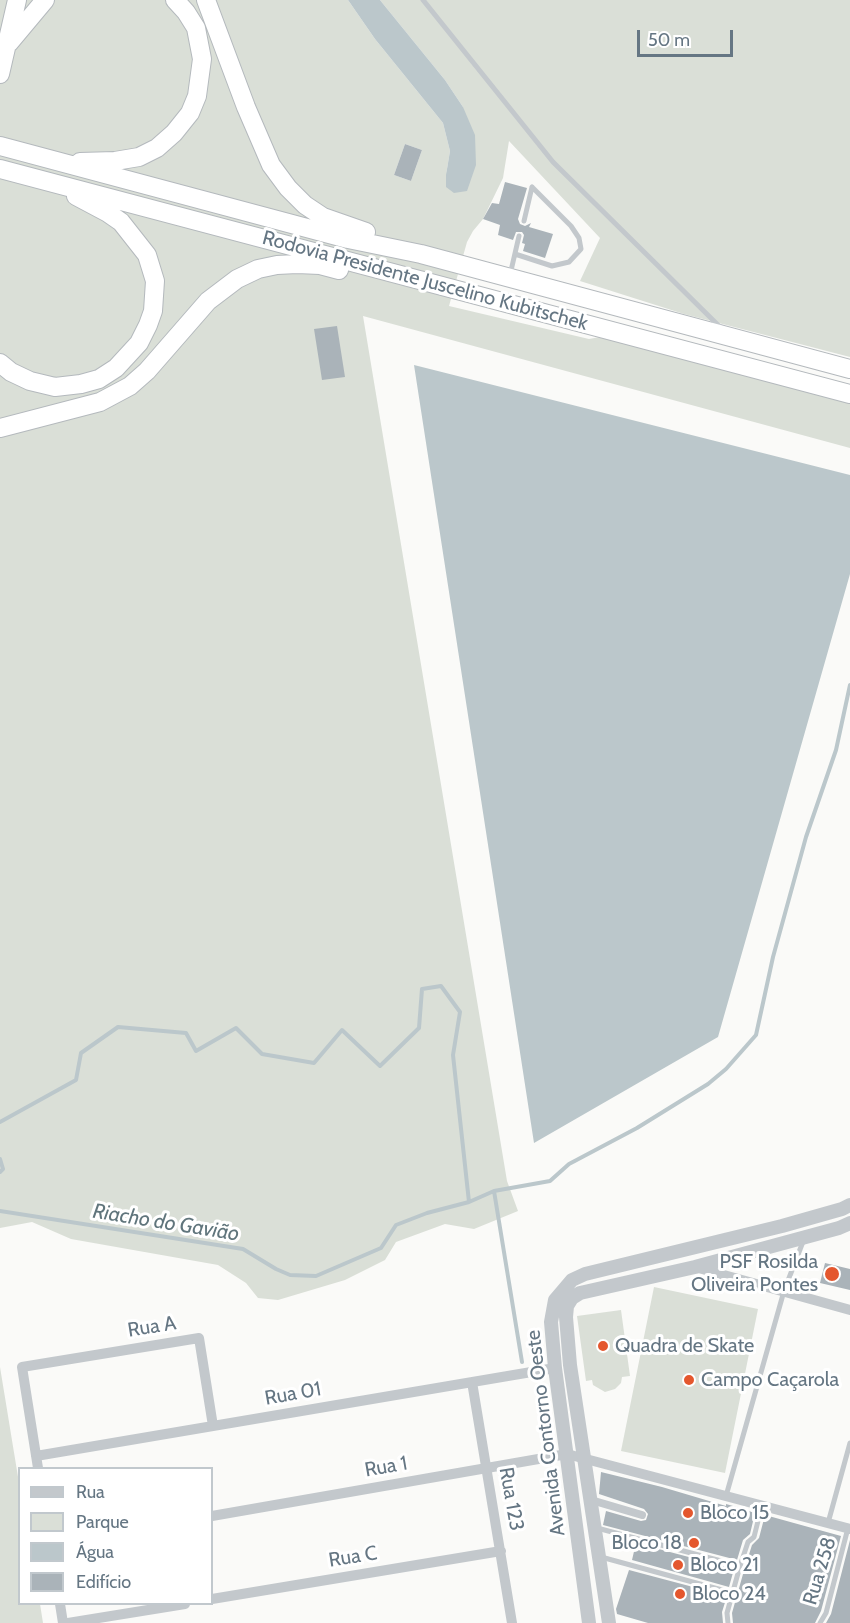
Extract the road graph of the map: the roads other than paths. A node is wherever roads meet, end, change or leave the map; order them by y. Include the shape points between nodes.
1 (17, 0) edge
2 (45, 0) edge
3 (175, 0) edge
4 (206, 0) edge
5 (423, 0) edge
6 (6, 46) junction
7 (0, 74) edge
8 (0, 146) edge
9 (48, 159) junction
10 (0, 169) edge
11 (37, 179) junction
12 (524, 221) dead end
13 (519, 236) dead end
14 (421, 254) junction
15 (515, 254) junction
16 (391, 272) junction
17 (510, 278) junction
18 (728, 336) junction
19 (0, 363) edge
20 (850, 369) edge
21 (850, 394) edge
22 (0, 428) edge
23 (850, 1205) edge
24 (850, 1223) edge
25 (805, 1238) junction
26 (695, 1267) junction
27 (784, 1291) junction
28 (561, 1303) junction
29 (850, 1310) edge
30 (555, 1368) junction
31 (472, 1382) junction
32 (213, 1426) junction
33 (850, 1443) edge
34 (567, 1454) junction
35 (36, 1456) junction
36 (584, 1458) junction
37 (38, 1467) edge
38 (487, 1467) junction
39 (726, 1496) junction
40 (591, 1500) junction
41 (762, 1505) junction
42 (642, 1515) dead end
43 (213, 1516) edge
44 (828, 1523) junction
45 (595, 1527) junction
46 (849, 1529) edge
47 (501, 1551) junction
48 (599, 1556) junction
49 (740, 1566) junction
50 (733, 1593) junction
51 (213, 1599) edge
52 (60, 1605) edge
53 (179, 1605) edge
54 (63, 1623) edge
55 (68, 1623) edge
56 (512, 1623) edge
57 (589, 1623) edge
58 (609, 1623) edge
59 (728, 1623) edge
60 (820, 1623) edge

1 - 6 highway
2 - 6 highway
3 - 9 highway via 196,28 202,59 197,96 190,113 157,148 139,157 115,161
4 - 14 highway via 261,145 288,188 323,217
5 - 18 lane via 553,162
6 - 7 highway
8 - 9 highway, Rodovia Presidente Juscelino Kubitschek
9 - 14 highway, Rodovia Presidente Juscelino Kubitschek via 337,236
10 - 11 highway, Rodovia Presidente Juscelino Kubitschek
11 - 16 highway, Rodovia Presidente Juscelino Kubitschek
11 - 19 highway via 108,213 135,237 147,255 155,281 153,311 139,343 116,368 99,379 55,387 30,381
12 - 15 lane via 532,187 571,226 581,249 569,262 552,266
13 - 15 lane
14 - 17 highway, Rodovia Presidente Juscelino Kubitschek
15 - 17 lane
16 - 21 highway, Rodovia Presidente Juscelino Kubitschek
16 - 22 highway via 379,275 297,264 258,269 208,301 130,386 100,402
17 - 18 highway, Rodovia Presidente Juscelino Kubitschek
18 - 20 highway, Rodovia Presidente Juscelino Kubitschek
23 - 28 street via 782,1226 585,1274 572,1281
24 - 25 street
25 - 26 street
25 - 27 lane
26 - 27 street
26 - 28 street via 580,1293
27 - 29 street
27 - 39 lane
28 - 30 street, Avenida Contorno Oeste via 551,1322
28 - 36 street, Avenida Contorno Oeste
30 - 31 street, Rua 01
30 - 34 street, Avenida Contorno Oeste
31 - 32 street, Rua 01
31 - 38 street, Rua 123
32 - 35 street, Rua 01
32 - 35 street, Rua A via 198,1338 22,1367
33 - 44 lane
34 - 36 street
34 - 38 street, Rua 1
34 - 57 street, Avenida Contorno Oeste
35 - 37 street
36 - 39 street
36 - 40 street, Avenida Contorno Oeste
38 - 43 street, Rua 1
38 - 47 street, Rua 123
39 - 41 street
40 - 42 street
40 - 45 street, Avenida Contorno Oeste
41 - 44 street
41 - 49 lane via 754,1537 747,1542
44 - 46 street
45 - 48 street, Avenida Contorno Oeste
45 - 49 lane
46 - 60 lane, Rua 258
47 - 51 street, Rua C
47 - 56 street, Rua 123
48 - 50 lane
48 - 58 street, Avenida Contorno Oeste
49 - 50 lane
50 - 59 lane
52 - 54 street
53 - 55 street

